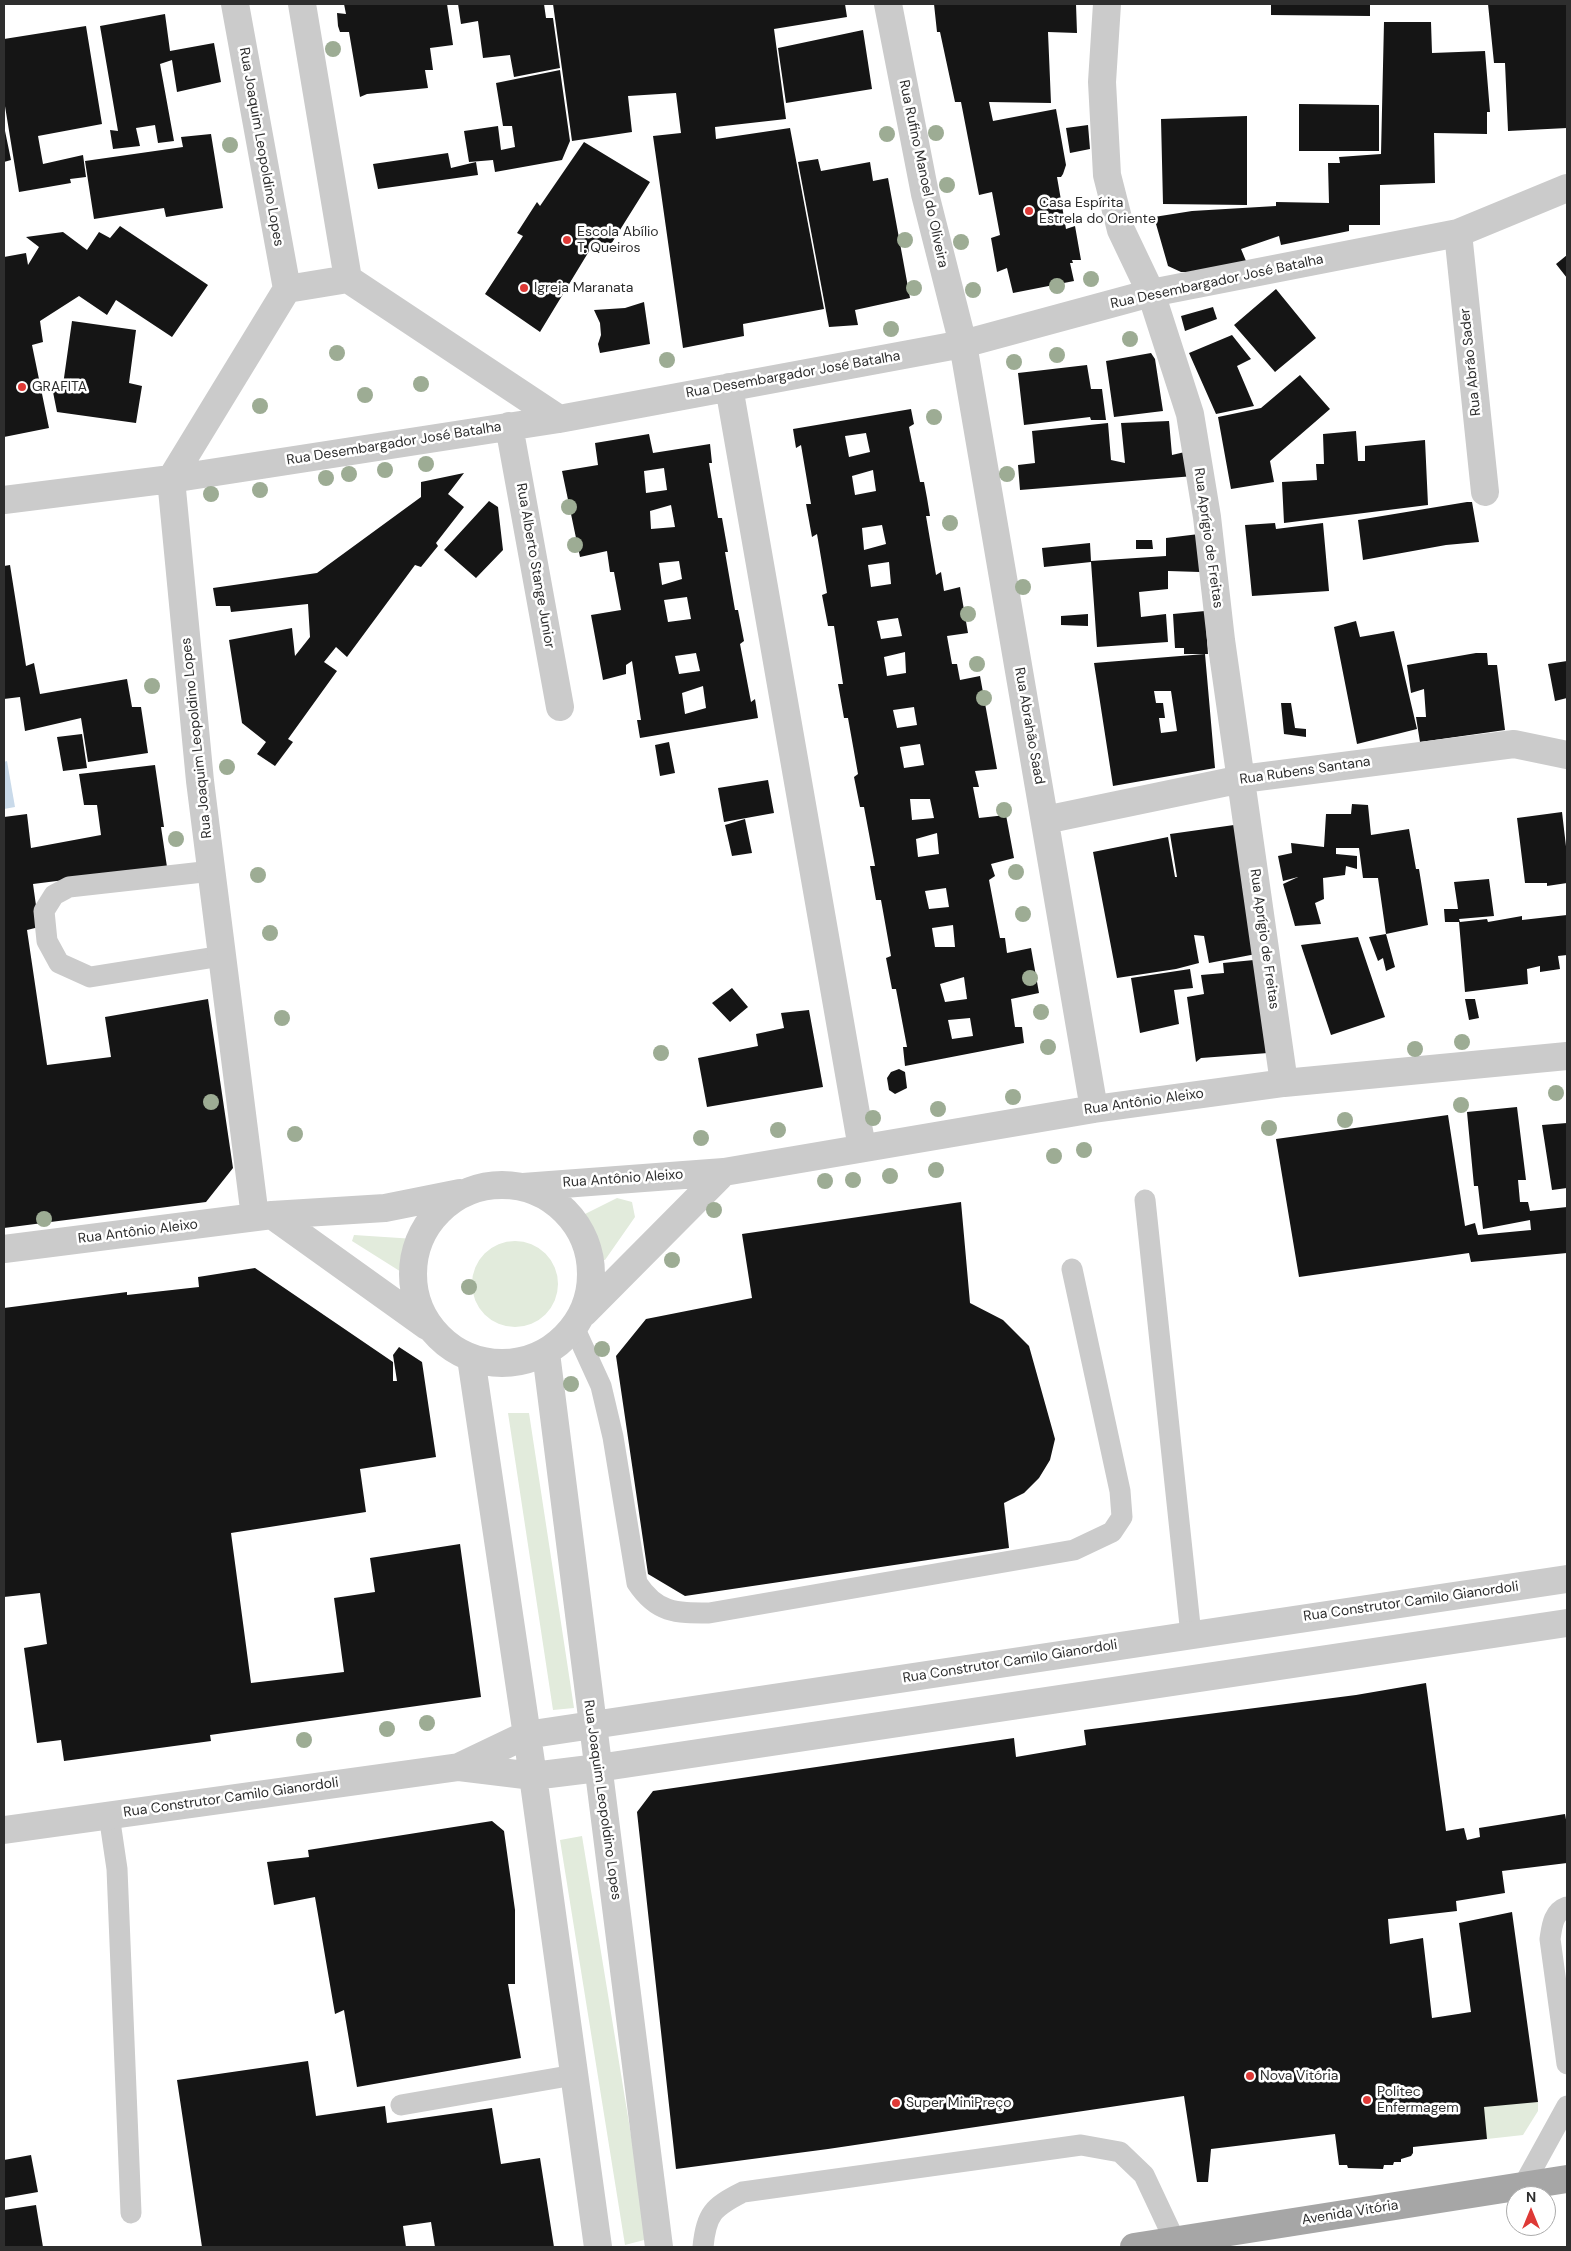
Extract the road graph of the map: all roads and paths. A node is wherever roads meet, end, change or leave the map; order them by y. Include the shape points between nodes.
1 (235, 4) edge
2 (302, 4) edge
3 (888, 4) edge
4 (1107, 4) edge
5 (1567, 188) edge
6 (1458, 233) junction
7 (348, 278) junction
8 (286, 289) junction
9 (1151, 293) junction
10 (962, 344) junction
11 (729, 387) junction
12 (559, 419) junction
13 (509, 426) junction
14 (171, 479) junction
15 (1485, 492) dead end
16 (4, 500) edge
17 (560, 707) dead end
18 (1567, 755) edge
19 (1242, 779) junction
20 (1045, 820) junction
21 (212, 871) junction
22 (222, 956) junction
23 (1567, 1056) edge
24 (1284, 1083) junction
25 (1094, 1109) junction
26 (862, 1148) junction
27 (724, 1172) junction
28 (522, 1187) junction
29 (471, 1190) junction
30 (1145, 1200) dead end
31 (264, 1216) junction
32 (4, 1249) edge
33 (1072, 1269) dead end
34 (578, 1320) junction
35 (430, 1328) junction
36 (546, 1353) junction
37 (471, 1358) junction
38 (1567, 1579) edge
39 (1567, 1623) edge
40 (1191, 1635) junction
41 (591, 1725) junction
42 (526, 1736) junction
43 (459, 1767) junction
44 (598, 1768) junction
45 (534, 1776) junction
46 (110, 1815) junction
47 (4, 1830) edge
48 (1567, 1907) edge
49 (1567, 2064) edge
50 (574, 2075) junction
51 (401, 2105) dead end
52 (1567, 2106) edge
53 (1567, 2179) edge
54 (1523, 2186) joint
55 (1506, 2189) edge
56 (131, 2214) dead end
57 (1176, 2241) junction
58 (598, 2247) edge
59 (659, 2247) edge
60 (703, 2247) edge
61 (1134, 2247) edge

1 - 8 street, Rua Joaquim Leopoldino Lopes
2 - 7 street
3 - 10 street, Rua Rufino Manoel do Oliveira via 925,194
4 - 9 street, Rua Aprígio de Freitas via 1102,82 1108,175 1121,230
5 - 6 street, Rua Desembargador José Batalha
6 - 9 street, Rua Desembargador José Batalha
6 - 15 street, Rua Abrão Sader
7 - 8 street
7 - 12 street
8 - 14 street
9 - 10 street, Rua Desembargador José Batalha
9 - 19 street, Rua Aprígio de Freitas via 1190,414
10 - 11 street, Rua Desembargador José Batalha
10 - 20 street, Rua Abrahão Saad
11 - 12 street, Rua Desembargador José Batalha
11 - 26 street
12 - 13 street, Rua Desembargador José Batalha
13 - 14 street, Rua Desembargador José Batalha
13 - 17 street, Rua Alberto Stange Junior
14 - 16 street, Rua Desembargador José Batalha
14 - 21 street, Rua Joaquim Leopoldino Lopes via 200,781
18 - 19 street, Rua Rubens Santana via 1514,744
19 - 20 street, Rua Rubens Santana
19 - 24 street, Rua Aprígio de Freitas
20 - 25 street, Rua Abrahão Saad
21 - 22 street, Rua Joaquim Leopoldino Lopes
21 - 22 lane via 69,887 54,895 44,912 47,941 60,963 90,977
22 - 31 street, Rua Joaquim Leopoldino Lopes
23 - 24 street, Rua Antônio Aleixo
24 - 25 street, Rua Antônio Aleixo
25 - 26 street, Rua Antônio Aleixo
26 - 27 street, Rua Antônio Aleixo
27 - 28 street, Rua Antônio Aleixo
27 - 34 street, Rua Antônio Aleixo
28 - 29 street via 497,1185
28 - 34 street via 552,1200 576,1222 589,1251 592,1283
29 - 31 street, Rua Antônio Aleixo via 385,1208
29 - 35 street via 442,1207 419,1241 412,1265 415,1298
30 - 40 lane
31 - 32 street, Rua Antônio Aleixo
31 - 35 street
33 - 34 lane via 1120,1491 1122,1517 1112,1532 1074,1550 708,1613 675,1613 647,1598 637,1582 613,1437 603,1394
34 - 36 street via 567,1336
35 - 37 street via 449,1346
36 - 37 street via 508,1364
36 - 41 street, Rua Joaquim Leopoldino Lopes
37 - 42 street
38 - 40 street, Rua Construtor Camilo Gianordoli
39 - 44 street, Rua Construtor Camilo Gianordoli
40 - 41 street, Rua Construtor Camilo Gianordoli
41 - 42 street, Rua Construtor Camilo Gianordoli
41 - 44 street, Rua Joaquim Leopoldino Lopes
42 - 43 street, Rua Construtor Camilo Gianordoli
42 - 45 street
43 - 45 street, Rua Construtor Camilo Gianordoli
43 - 46 street, Rua Construtor Camilo Gianordoli
44 - 45 street, Rua Construtor Camilo Gianordoli
44 - 59 street, Rua Joaquim Leopoldino Lopes
45 - 50 street
46 - 47 street, Rua Construtor Camilo Gianordoli
46 - 56 lane via 116,1869
48 - 49 lane via 1552,1922 1550,1940
50 - 51 lane
50 - 58 street
52 - 54 lane
53 - 54 main road, Avenida Vitória
55 - 57 main road, Avenida Vitória
57 - 60 lane via 1144,2175 1120,2152 1080,2145 742,2192 721,2202 705,2224
57 - 61 main road, Avenida Vitória

